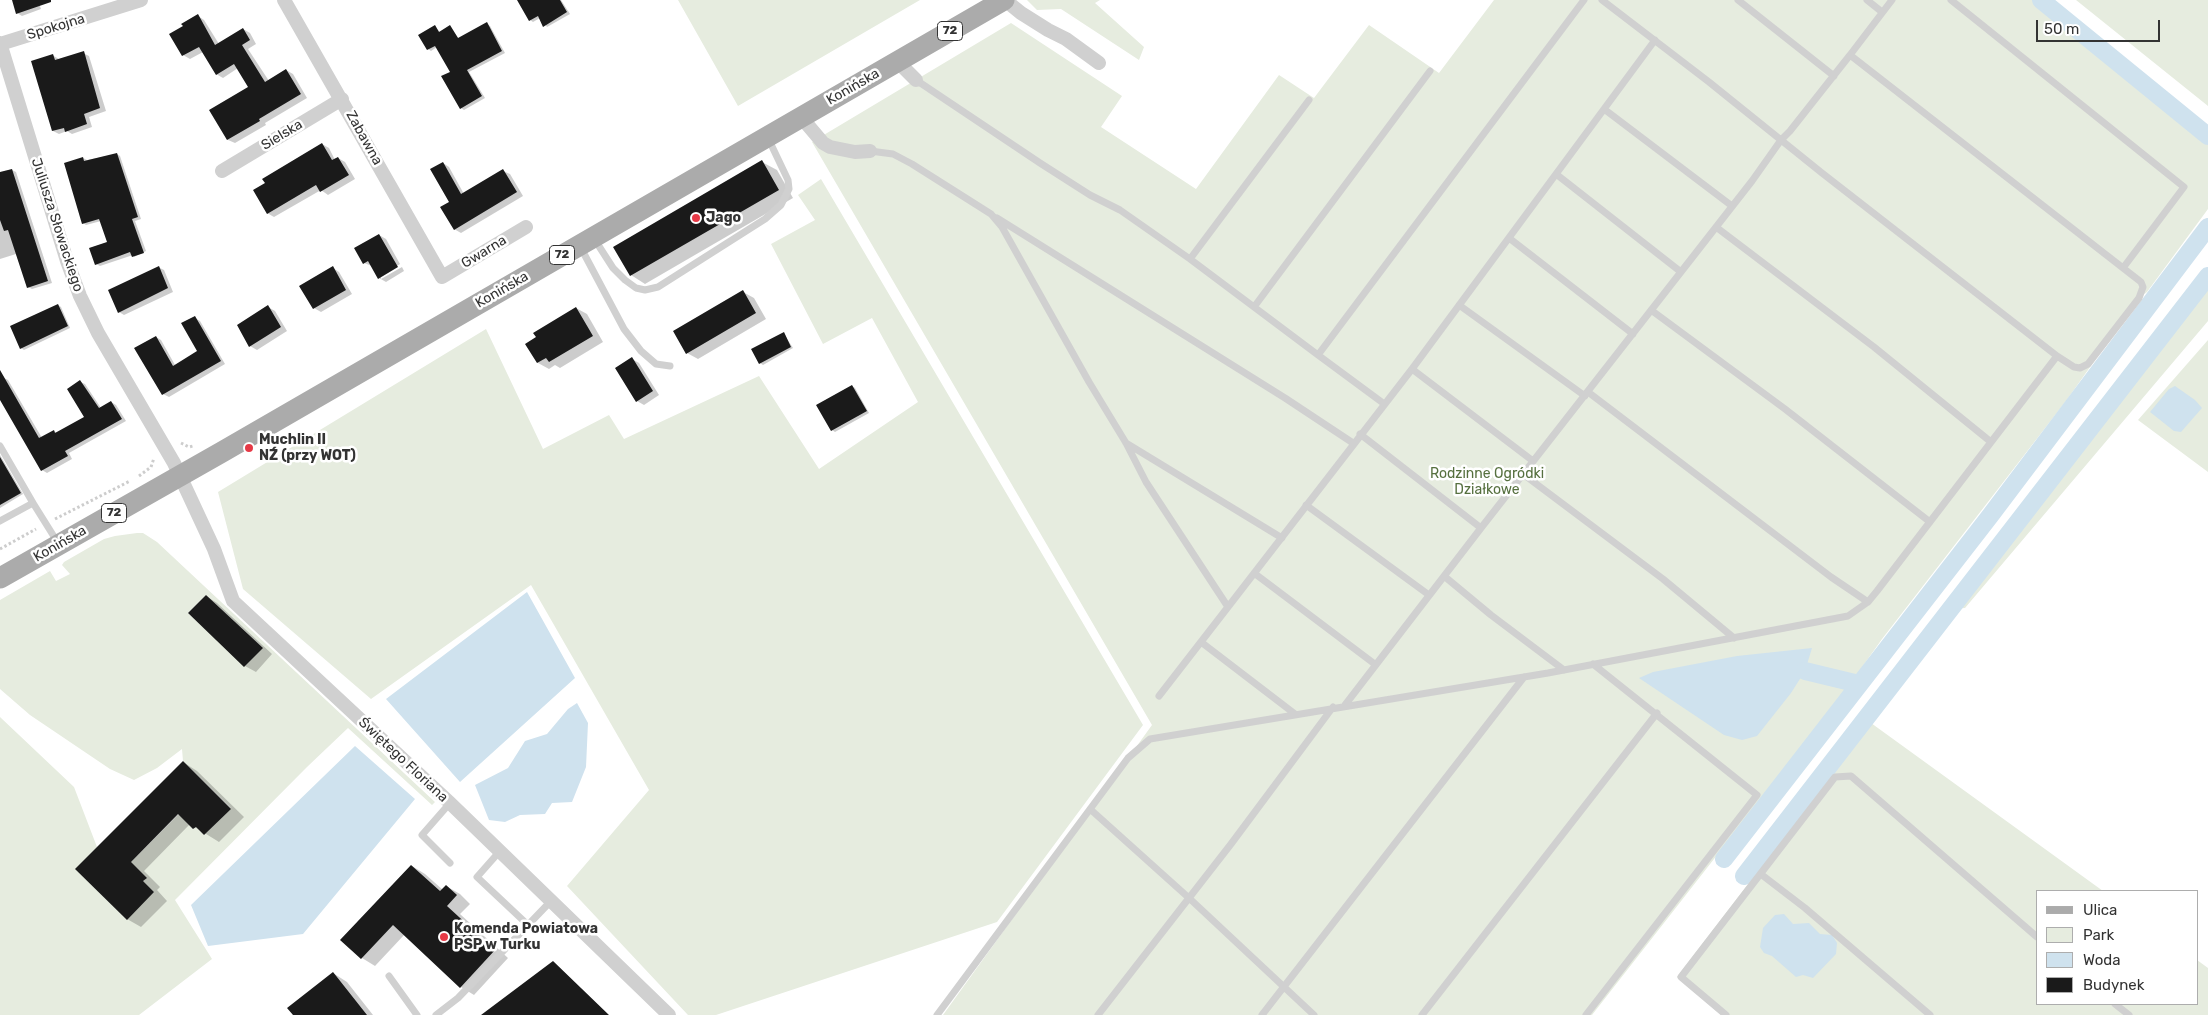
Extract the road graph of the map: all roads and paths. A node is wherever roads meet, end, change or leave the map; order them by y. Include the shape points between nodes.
1 (141, 0) edge
2 (284, 0) edge
3 (1004, 0) edge
4 (1584, 0) edge
5 (1602, 0) edge
6 (1738, 0) edge
7 (1867, 0) edge
8 (1892, 0) edge
9 (1951, 0) edge
10 (1882, 12) junction
11 (1655, 40) junction
12 (0, 44) edge
13 (1850, 55) junction
14 (897, 61) junction
15 (1099, 62) dead end
16 (1430, 71) dead end
17 (1834, 76) junction
18 (916, 80) joint
19 (342, 99) junction
20 (1309, 100) dead end
21 (1604, 109) junction
22 (801, 117) junction
23 (767, 137) junction
24 (1781, 140) junction
25 (870, 150) joint
26 (222, 172) dead end
27 (1556, 174) junction
28 (1732, 206) junction
29 (991, 214) junction
30 (526, 227) dead end
31 (1716, 227) junction
32 (1509, 238) junction
33 (586, 241) junction
34 (1190, 259) junction
35 (2123, 268) junction
36 (1681, 272) junction
37 (442, 277) joint
38 (1459, 305) junction
39 (1254, 307) junction
40 (1651, 310) junction
41 (1633, 334) junction
42 (1318, 355) junction
43 (2057, 356) junction
44 (670, 366) dead end
45 (1412, 369) junction
46 (1586, 394) junction
47 (1383, 403) junction
48 (1360, 434) junction
49 (1991, 442) junction
50 (1126, 443) junction
51 (1354, 443) junction
52 (0, 446) edge
53 (1534, 461) junction
54 (1523, 474) junction
55 (179, 476) junction
56 (33, 503) junction
57 (1306, 505) junction
58 (0, 521) edge
59 (1930, 522) junction
60 (1481, 528) junction
61 (1282, 538) junction
62 (59, 544) junction
63 (1254, 573) junction
64 (1444, 576) junction
65 (0, 578) edge
66 (1429, 596) junction
67 (1868, 602) junction
68 (1228, 607) junction
69 (1734, 638) junction
70 (1201, 642) junction
71 (1594, 664) junction
72 (1376, 665) junction
73 (1564, 670) junction
74 (1524, 677) junction
75 (1159, 696) dead end
76 (1345, 705) junction
77 (1333, 707) junction
78 (1657, 713) junction
79 (1295, 714) junction
80 (450, 803) junction
81 (1090, 809) junction
82 (500, 851) junction
83 (450, 863) dead end
84 (1762, 875) junction
85 (1189, 898) junction
86 (551, 901) junction
87 (528, 926) junction
88 (2036, 936) edge
89 (388, 976) dead end
90 (1283, 987) junction
91 (2116, 1005) edge
92 (417, 1015) edge
93 (436, 1015) edge
94 (670, 1015) edge
95 (937, 1015) edge
96 (1098, 1015) edge
97 (1262, 1015) edge
98 (1314, 1015) edge
99 (1422, 1015) edge
100 (1586, 1015) edge
101 (1726, 1015) edge
102 (1930, 1015) edge
103 (2128, 1015) edge

1 - 12 street, Spokojna
2 - 19 street, Zabawna
3 - 14 main road, Konińska / 72
3 - 15 street
4 - 42 lane
5 - 11 lane
6 - 17 lane
7 - 10 lane
8 - 10 lane
9 - 35 lane via 2184,187
10 - 13 lane
11 - 21 lane
11 - 24 lane
12 - 55 street, Juliusza Słowackiego via 66,261 80,296
13 - 17 lane
13 - 35 lane
14 - 18 street
14 - 22 main road, Konińska / 72
16 - 39 lane
17 - 24 lane
18 - 34 lane via 1090,195 1120,210
19 - 26 street, Sielska
19 - 37 street, Zabawna
20 - 34 lane
21 - 27 lane
21 - 28 lane
22 - 23 main road, Konińska / 72
22 - 25 street via 830,147 856,152
23 - 33 main road, Konińska / 72
23 - 33 lane via 788,180 789,189 781,205 765,219 658,287 636,288
24 - 28 lane
24 - 43 lane
25 - 29 lane via 893,154 912,164
27 - 32 lane
27 - 36 lane
28 - 31 lane
29 - 50 lane via 1002,227
29 - 51 lane
30 - 37 street, Gwarna
31 - 36 lane
31 - 49 lane via 1874,347
32 - 38 lane
32 - 41 lane
33 - 44 lane via 624,330 656,364
33 - 55 main road, Konińska / 72
34 - 39 lane
35 - 43 lane via 2141,282 2139,298 2088,364 2074,367
36 - 40 lane
38 - 45 lane
38 - 46 lane
39 - 42 lane
40 - 41 lane
40 - 59 lane
41 - 46 lane
42 - 47 lane
43 - 49 lane
45 - 47 lane
45 - 53 lane
46 - 53 lane
46 - 67 lane
47 - 48 lane
48 - 51 lane
48 - 60 lane
49 - 59 lane
50 - 61 lane
50 - 68 lane via 1146,482
51 - 57 lane
52 - 56 lane
53 - 54 lane
54 - 60 lane
54 - 69 lane
55 - 62 main road, Konińska / 72
55 - 80 street, Świętego Floriana via 214,550 233,601
56 - 58 lane
56 - 62 lane
57 - 61 lane
57 - 66 lane
59 - 67 lane
60 - 64 lane
61 - 63 lane
62 - 65 main road, Konińska / 72
63 - 68 lane
63 - 72 lane
64 - 66 lane
64 - 73 lane
66 - 72 lane
67 - 69 lane via 1848,616
68 - 70 lane
69 - 71 lane
70 - 75 lane
70 - 79 lane
71 - 73 lane
71 - 78 lane
72 - 76 lane
73 - 74 lane
74 - 76 lane
74 - 90 lane
76 - 77 lane
77 - 79 lane
77 - 85 lane
78 - 99 lane
78 - 100 lane via 1758,795
79 - 81 lane via 1150,739 1128,758
80 - 82 street, Świętego Floriana
80 - 83 lane via 422,835
81 - 85 lane
81 - 95 lane
82 - 86 street, Świętego Floriana
82 - 87 lane via 477,877
84 - 88 lane via 1835,777 1851,776
84 - 101 lane via 1681,977
84 - 102 lane
85 - 90 lane
85 - 96 lane
86 - 87 lane
86 - 94 street, Świętego Floriana
87 - 93 lane via 458,998
89 - 92 lane
90 - 97 lane
90 - 98 lane
91 - 103 lane

